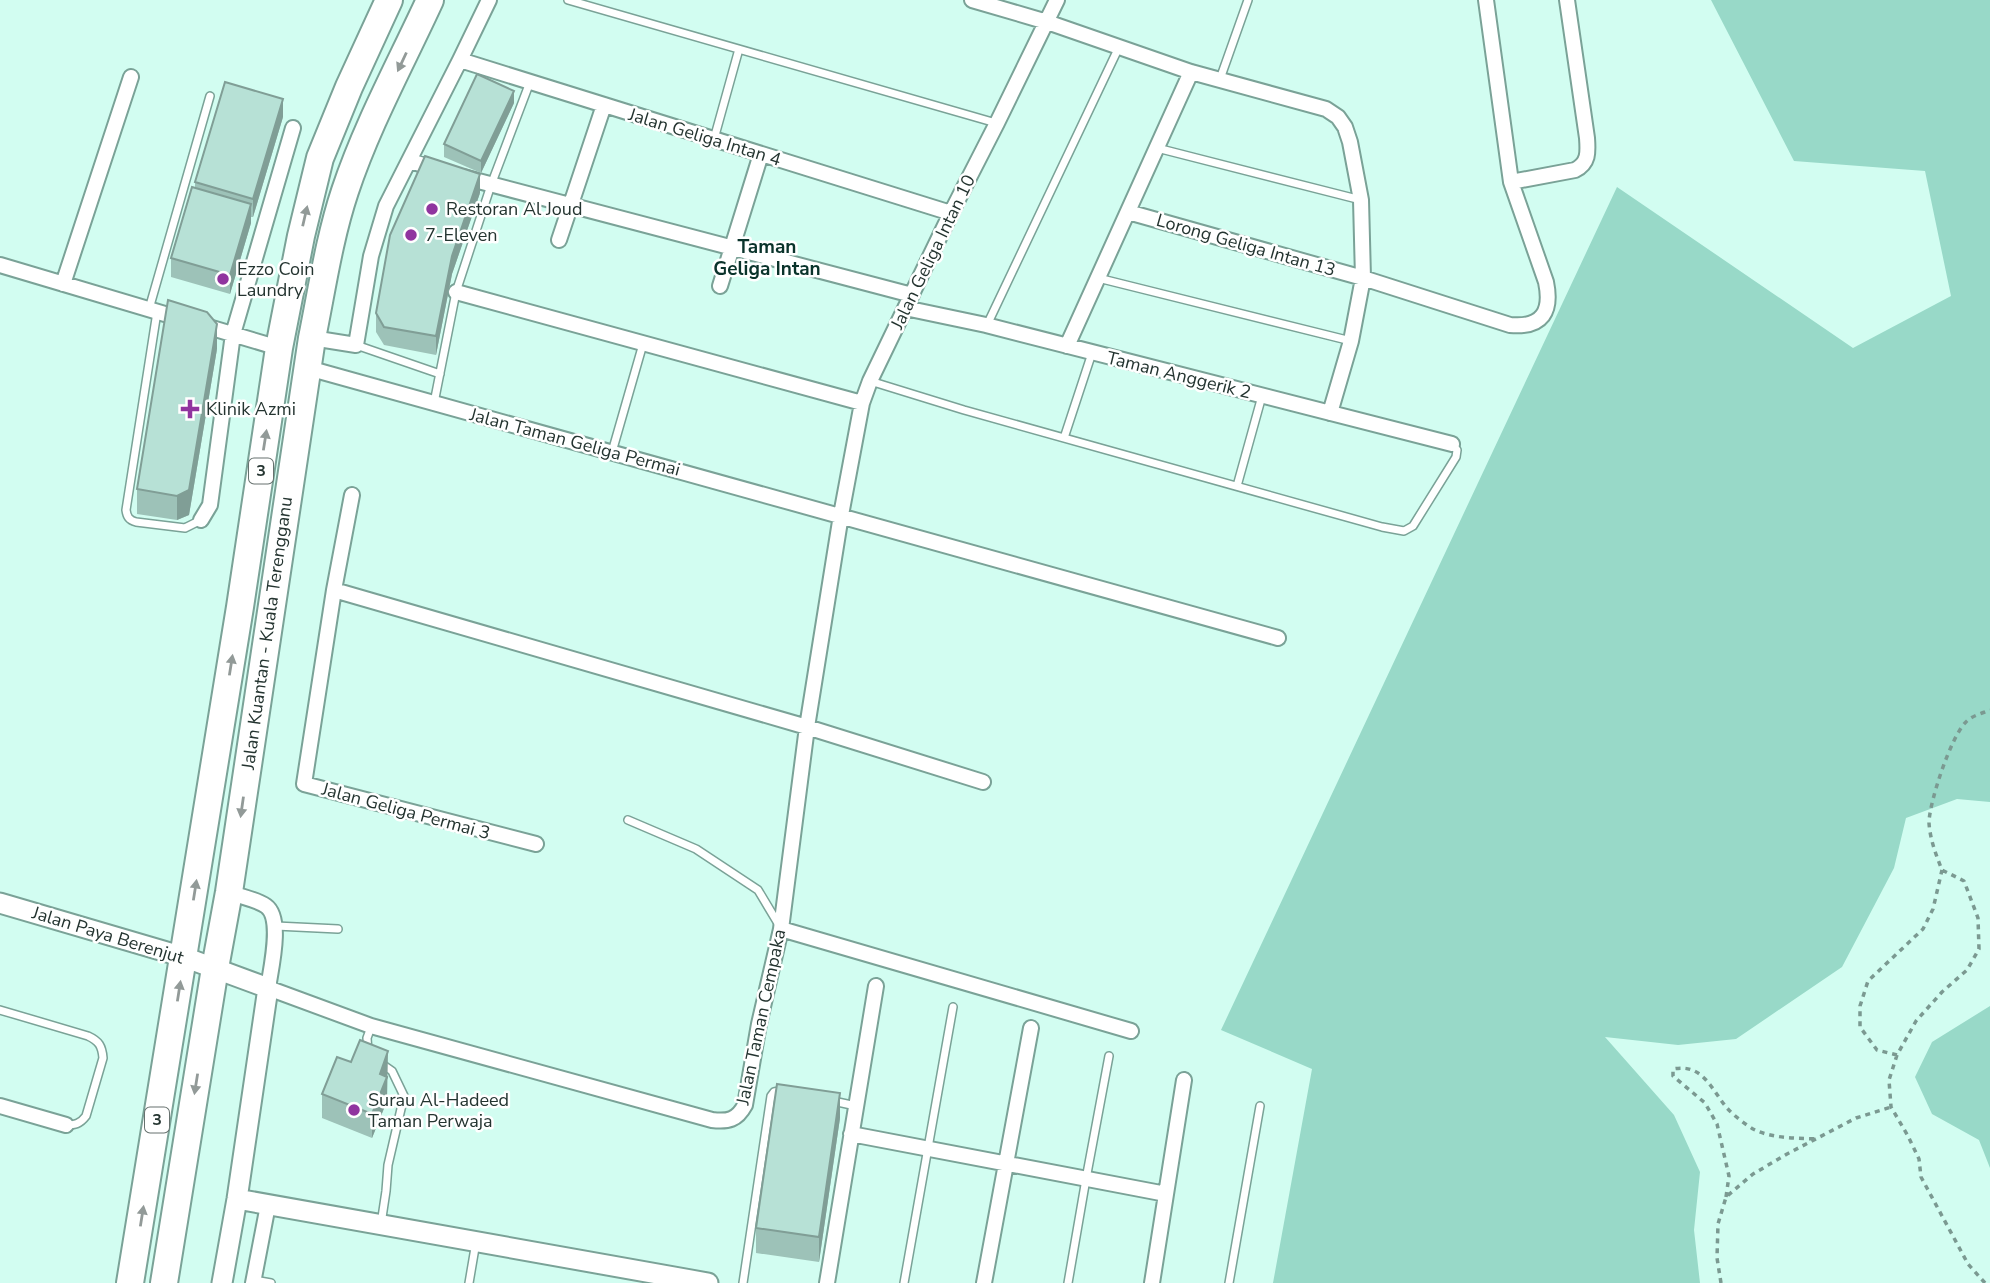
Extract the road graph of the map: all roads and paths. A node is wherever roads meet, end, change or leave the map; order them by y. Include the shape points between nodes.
1 (389, 0) edge
2 (430, 0) edge
3 (489, 0) edge
4 (568, 0) edge
5 (972, 0) edge
6 (1057, 0) edge
7 (1248, 0) edge
8 (1486, 0) edge
9 (1567, 0) edge
10 (1047, 22) junction
11 (1119, 47) junction
12 (739, 49) junction
13 (460, 60) junction
14 (1191, 72) junction
15 (131, 77) dead end
16 (1220, 79) junction
17 (530, 82) junction
18 (210, 96) dead end
19 (604, 105) junction
20 (997, 123) junction
21 (293, 128) dead end
22 (714, 139) junction
23 (1156, 148) junction
24 (761, 154) junction
25 (410, 161) junction
26 (1511, 183) junction
27 (491, 185) junction
28 (1361, 200) junction
29 (571, 205) junction
30 (951, 212) junction
31 (1128, 212) junction
32 (559, 240) dead end
33 (732, 247) junction
34 (0, 265) edge
35 (1098, 278) junction
36 (1363, 278) junction
37 (63, 284) junction
38 (720, 286) dead end
39 (456, 292) junction
40 (908, 302) junction
41 (153, 310) junction
42 (986, 325) junction
43 (233, 334) junction
44 (312, 338) junction
45 (1352, 341) junction
46 (643, 343) junction
47 (356, 345) junction
48 (1067, 346) junction
49 (279, 348) junction
50 (1092, 353) junction
51 (308, 368) junction
52 (440, 374) junction
53 (870, 381) junction
54 (1262, 396) junction
55 (434, 403) junction
56 (862, 403) junction
57 (1330, 413) junction
58 (1065, 438) junction
59 (1452, 444) joint
60 (612, 452) junction
61 (1237, 486) junction
62 (352, 495) dead end
63 (841, 515) junction
64 (201, 520) joint
65 (334, 590) junction
66 (1278, 638) dead end
67 (1990, 710) edge
68 (807, 727) junction
69 (983, 782) dead end
70 (628, 820) dead end
71 (536, 844) dead end
72 (1942, 870) junction
73 (229, 892) junction
74 (0, 903) edge
75 (276, 926) junction
76 (338, 929) dead end
77 (781, 929) junction
78 (184, 957) junction
79 (215, 968) junction
80 (876, 986) dead end
81 (268, 988) junction
82 (953, 1007) dead end
83 (0, 1010) edge
84 (371, 1026) junction
85 (1031, 1028) dead end
86 (1131, 1031) dead end
87 (1897, 1055) junction
88 (1109, 1056) dead end
89 (1184, 1080) dead end
90 (795, 1093) edge
91 (820, 1098) edge
92 (0, 1106) edge
93 (856, 1106) junction
94 (1260, 1106) dead end
95 (1891, 1107) junction
96 (66, 1125) joint
97 (851, 1134) junction
98 (1819, 1139) junction
99 (928, 1149) junction
100 (1005, 1162) junction
101 (1086, 1179) junction
102 (1166, 1194) junction
103 (1726, 1197) junction
104 (237, 1199) junction
105 (268, 1205) junction
106 (381, 1225) junction
107 (476, 1242) junction
108 (253, 1281) edge
109 (702, 1282) edge
110 (130, 1283) edge
111 (164, 1283) edge
112 (222, 1283) edge
113 (271, 1283) edge
114 (469, 1283) edge
115 (743, 1283) edge
116 (827, 1283) edge
117 (904, 1283) edge
118 (984, 1283) edge
119 (1069, 1283) edge
120 (1152, 1283) edge
121 (1229, 1283) edge
122 (1721, 1283) edge
123 (1985, 1283) edge

49 -> 1 highway, Jalan Kuantan - Kuala Terengganu / 3 via 320,158
2 -> 44 highway, Jalan Kuantan - Kuala Terengganu / 3 via 346,189
3 - 13 street
4 - 12 lane
5 - 10 street
6 - 10 street, Jalan Geliga Intan 10
7 - 16 lane
8 - 26 street
9 - 26 street via 1587,160 1576,170
10 - 11 street
10 - 20 street, Jalan Geliga Intan 10
11 - 14 street
11 - 42 lane
12 - 20 lane
12 - 22 lane
13 - 17 street, Jalan Geliga Intan 4
13 - 25 street
14 - 16 street
14 - 23 street
15 - 37 street
16 - 28 street via 1326,109 1338,117 1350,142
17 - 19 street, Jalan Geliga Intan 4
17 - 27 lane
18 - 41 lane
19 - 22 street, Jalan Geliga Intan 4
19 - 29 street
20 - 30 street, Jalan Geliga Intan 10
21 - 43 street
22 - 24 street, Jalan Geliga Intan 4
23 - 28 lane
23 - 31 street
24 - 30 street, Jalan Geliga Intan 4
24 - 33 street
25 - 27 street, Taman Anggerik 2
25 - 47 street via 377,230
26 - 36 street, Lorong Geliga Intan 13 via 1548,293 1545,312 1535,323 1510,325
27 - 29 street, Taman Anggerik 2
27 - 39 lane
28 - 36 street
29 - 32 street
29 - 33 street, Taman Anggerik 2
30 - 40 street, Jalan Geliga Intan 10
31 - 35 street
31 - 36 street, Lorong Geliga Intan 13
33 - 38 street
33 - 40 street, Taman Anggerik 2
34 - 37 street
35 - 45 lane
35 - 48 street
36 - 45 street
37 - 41 street
39 - 46 street
39 - 52 lane
40 - 42 street, Taman Anggerik 2
40 - 53 street, Jalan Geliga Intan 10
41 - 43 street
41 - 64 lane via 127,516 136,522 185,528
42 - 48 street, Taman Anggerik 2
43 - 49 street
43 - 64 street via 210,505
44 - 47 street
44 - 51 highway, Jalan Kuantan - Kuala Terengganu / 3
45 - 57 street
46 - 56 street
46 - 60 lane
47 - 52 lane
48 - 50 street, Taman Anggerik 2
78 -> 49 highway, Jalan Kuantan - Kuala Terengganu / 3
50 - 54 street, Taman Anggerik 2
50 - 58 lane
51 - 55 street, Jalan Taman Geliga Permai
51 -> 73 highway, Jalan Kuantan - Kuala Terengganu / 3
52 - 55 lane
53 - 56 street, Jalan Geliga Intan 10
53 - 58 lane
54 - 57 street, Taman Anggerik 2
54 - 61 lane
55 - 60 street, Jalan Taman Geliga Permai
56 - 63 street, Jalan Geliga Intan 10
57 - 59 street, Taman Anggerik 2
58 - 61 lane
59 - 61 lane via 1456,457 1413,526 1404,531
60 - 63 street, Jalan Taman Geliga Permai
62 - 65 street
63 - 66 street, Jalan Taman Geliga Permai
63 - 68 street, Jalan Taman Cempaka
65 - 68 street
65 - 71 street, Jalan Geliga Permai 3 via 304,784
67 - 72 path via 1966,721 1949,747 1938,782 1929,821
68 - 69 street
68 - 77 street, Jalan Taman Cempaka
70 - 77 lane via 696,849 758,890
72 - 87 path via 1964,881 1978,918 1979,949 1967,970 1916,1021
72 - 87 path via 1923,929 1868,981 1860,1006 1860,1027 1877,1050
73 - 75 street via 264,905 273,912
73 - 79 highway, Jalan Kuantan - Kuala Terengganu / 3
74 - 78 street, Jalan Paya Berenjut
75 - 76 lane
75 - 81 street
77 - 84 street, Jalan Taman Cempaka via 745,1105 740,1114 725,1122
77 - 86 street
78 - 79 street, Jalan Paya Berenjut
110 -> 78 highway, Jalan Kuantan - Kuala Terengganu / 3
79 - 81 street, Jalan Paya Berenjut
79 -> 111 highway, Jalan Kuantan - Kuala Terengganu / 3
80 - 93 street
81 - 84 street, Jalan Taman Cempaka
81 - 104 street
82 - 99 lane
83 - 96 lane via 88,1036 103,1049 86,1116 82,1122
84 - 106 lane via 368,1054 392,1071 404,1096 388,1165
85 - 100 street
87 - 95 path via 1889,1080
88 - 101 lane
89 - 102 street
90 - 115 lane via 779,1090 771,1096
91 - 93 lane
92 - 96 street
93 - 97 street
94 - 121 lane
95 - 98 path via 1856,1118
95 - 123 path via 1919,1159 1920,1177 1968,1264
97 - 99 street
97 - 116 street
98 - 103 path via 1753,1174
98 - 103 path via 1774,1136 1753,1129 1728,1110 1699,1074 1684,1067 1673,1069 1673,1076 1704,1103 1717,1124 1729,1176
99 - 100 street
99 - 117 lane
100 - 101 street
100 - 118 street
101 - 102 street
101 - 119 lane
102 - 120 street
103 - 122 path via 1718,1224
104 - 105 street
104 - 112 street
105 - 106 street
105 - 108 street
106 - 107 street
107 - 109 street
107 - 114 lane
108 - 113 lane

